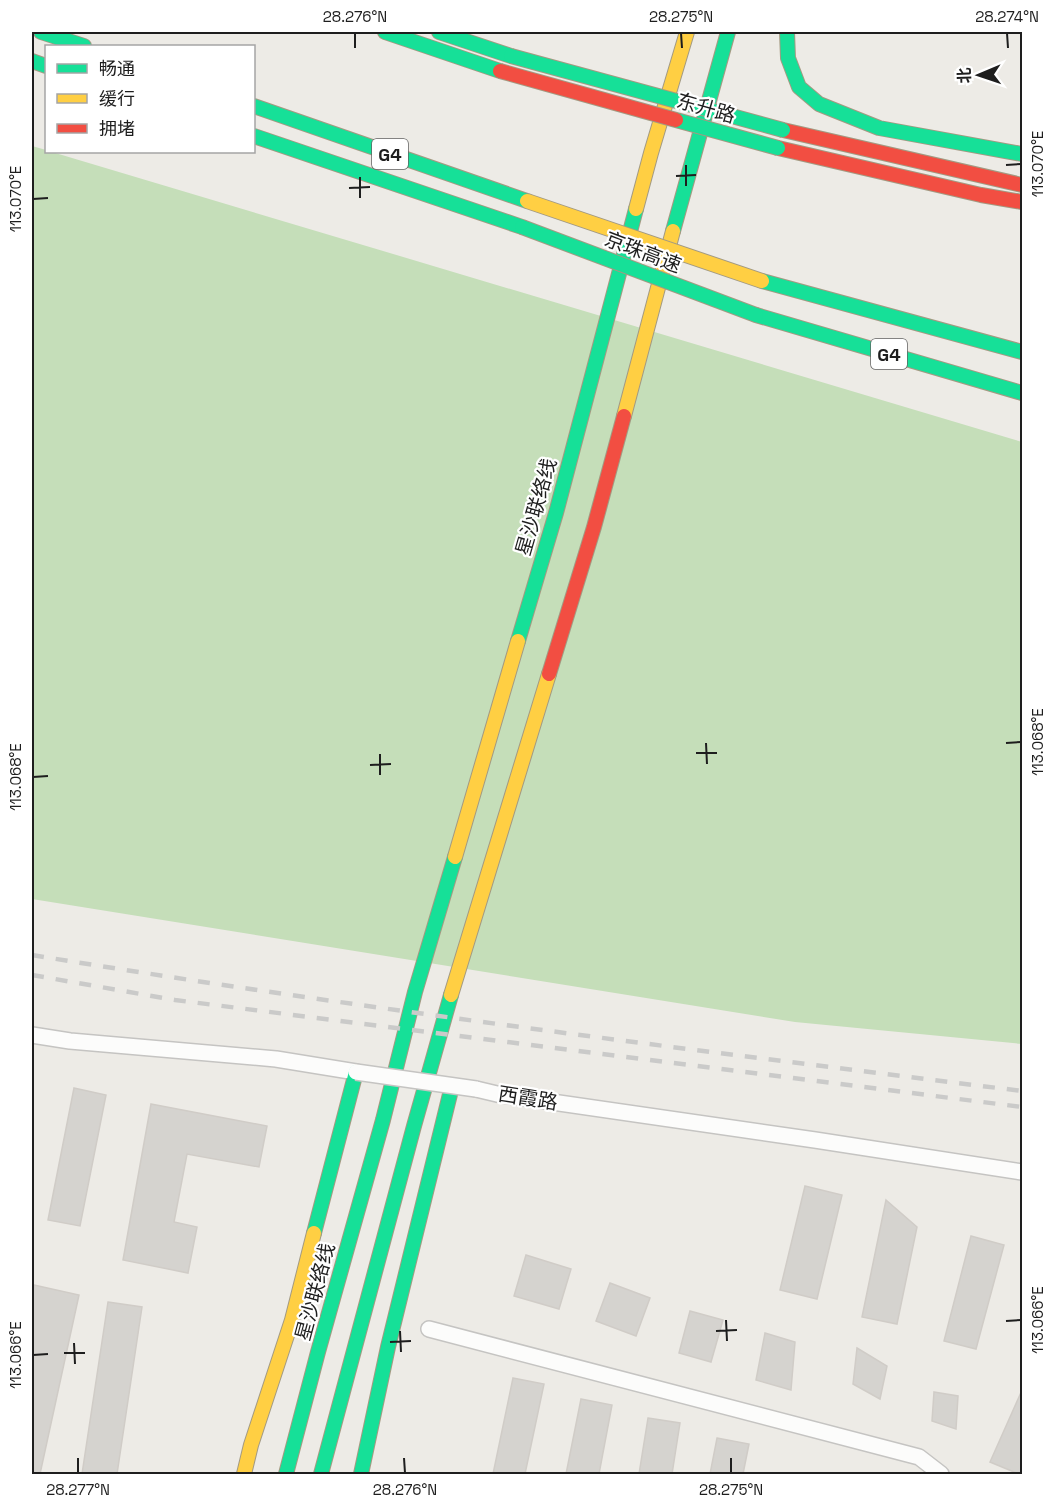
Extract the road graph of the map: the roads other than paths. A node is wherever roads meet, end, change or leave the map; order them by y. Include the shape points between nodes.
1 (41, 32) edge
2 (385, 32) edge
3 (439, 32) edge
4 (687, 32) edge
5 (728, 32) edge
6 (787, 32) edge
7 (81, 45) edge
8 (255, 106) edge
9 (255, 136) edge
10 (1023, 154) edge
11 (1023, 185) edge
12 (1023, 202) edge
13 (1023, 352) edge
14 (1023, 393) edge
15 (32, 1035) edge
16 (356, 1072) junction
17 (452, 1086) junction
18 (1023, 1172) edge
19 (429, 1329) dead end
20 (244, 1474) edge
21 (286, 1474) edge
22 (321, 1474) edge
23 (361, 1474) edge
24 (941, 1474) edge

1 - 7 main road
2 - 12 main road, 东升路, bridge via 500,71 778,148
3 - 11 main road, 东升路, bridge via 511,56 783,130
4 - 21 main road, 星沙联络线 via 556,513 415,992
5 - 22 main road via 594,527 448,1007
6 - 10 main road via 788,58 800,87 819,104 879,128
8 - 13 main road, 京珠高速 / G4, bridge via 762,281
9 - 14 main road, 京珠高速 / G4, bridge via 522,227 756,315
15 - 16 street, 西霞路 via 276,1059
16 - 17 street, 西霞路, bridge
16 - 20 main road via 292,1320
17 - 18 street, 西霞路, bridge
17 - 23 main road
19 - 24 street via 919,1457

